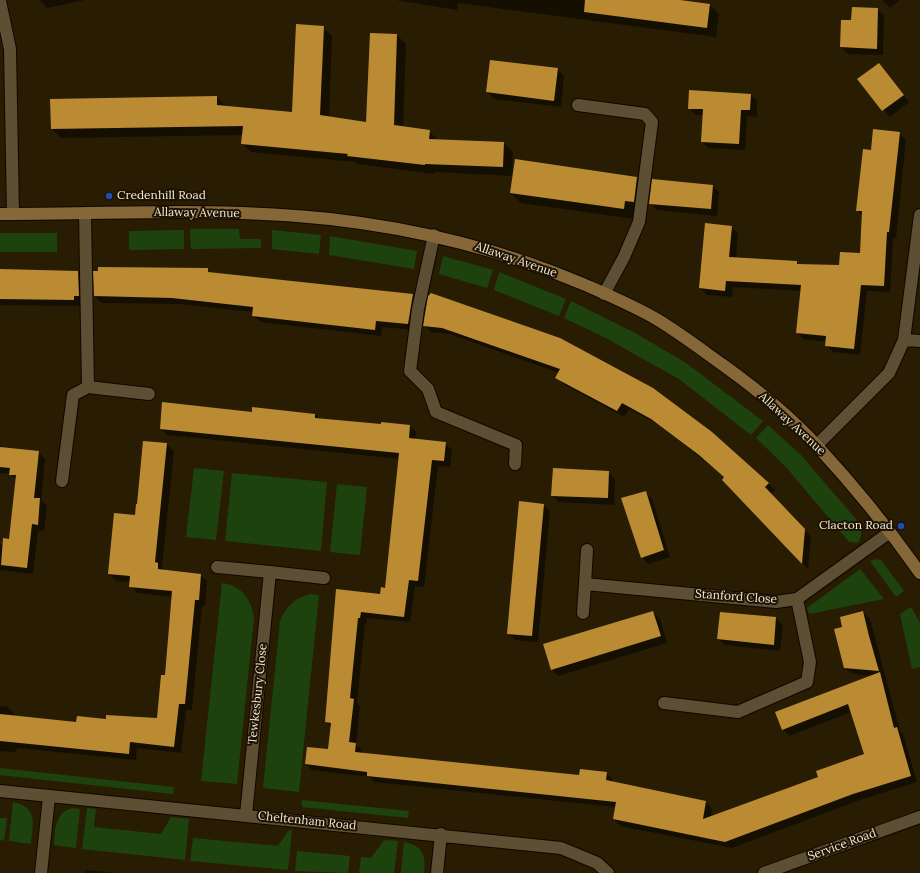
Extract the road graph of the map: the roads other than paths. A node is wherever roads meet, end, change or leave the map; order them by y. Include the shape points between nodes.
1 (0, 1) edge
2 (2, 17) edge
3 (578, 105) dead end
4 (0, 214) edge
5 (13, 214) junction
6 (85, 214) junction
7 (920, 215) edge
8 (434, 235) junction
9 (604, 294) junction
10 (904, 340) junction
11 (920, 342) edge
12 (88, 387) junction
13 (149, 394) dead end
14 (817, 445) junction
15 (515, 464) dead end
16 (62, 481) dead end
17 (890, 532) junction
18 (588, 550) dead end
19 (218, 567) dead end
20 (270, 572) junction
21 (920, 573) edge
22 (324, 578) dead end
23 (585, 584) junction
24 (797, 599) junction
25 (583, 613) dead end
26 (664, 703) dead end
27 (0, 791) edge
28 (49, 797) junction
29 (246, 815) junction
30 (920, 817) edge
31 (441, 834) junction
32 (41, 873) edge
33 (437, 873) edge
34 (608, 873) edge
35 (764, 873) edge

1 - 2 street
2 - 5 street via 10,49 12,79
3 - 9 street via 645,114 652,122 639,222
4 - 5 street, Allaway Avenue
5 - 6 street, Allaway Avenue
6 - 8 street, Allaway Avenue via 254,214 328,219
6 - 12 street
7 - 10 street
8 - 9 street, Allaway Avenue via 496,251
8 - 15 street via 418,309 410,371 428,389 436,412 516,445
9 - 14 street, Allaway Avenue via 658,320 702,350 752,386
10 - 11 street
10 - 14 street via 889,373
12 - 13 street
12 - 16 street via 73,395
14 - 17 street, Allaway Avenue
17 - 21 street, Allaway Avenue
17 - 24 street, Stanford Close
18 - 23 street
19 - 20 street
20 - 22 street
20 - 29 street, Tewkesbury Close
23 - 24 street, Stanford Close via 776,602
23 - 25 street
24 - 26 street via 810,662 806,682 738,712
27 - 28 street, Cheltenham Road
28 - 29 street, Cheltenham Road
28 - 32 street
29 - 31 street, Cheltenham Road
30 - 35 street, Service Road
31 - 33 street
31 - 34 street, Cheltenham Road via 561,848 597,863

